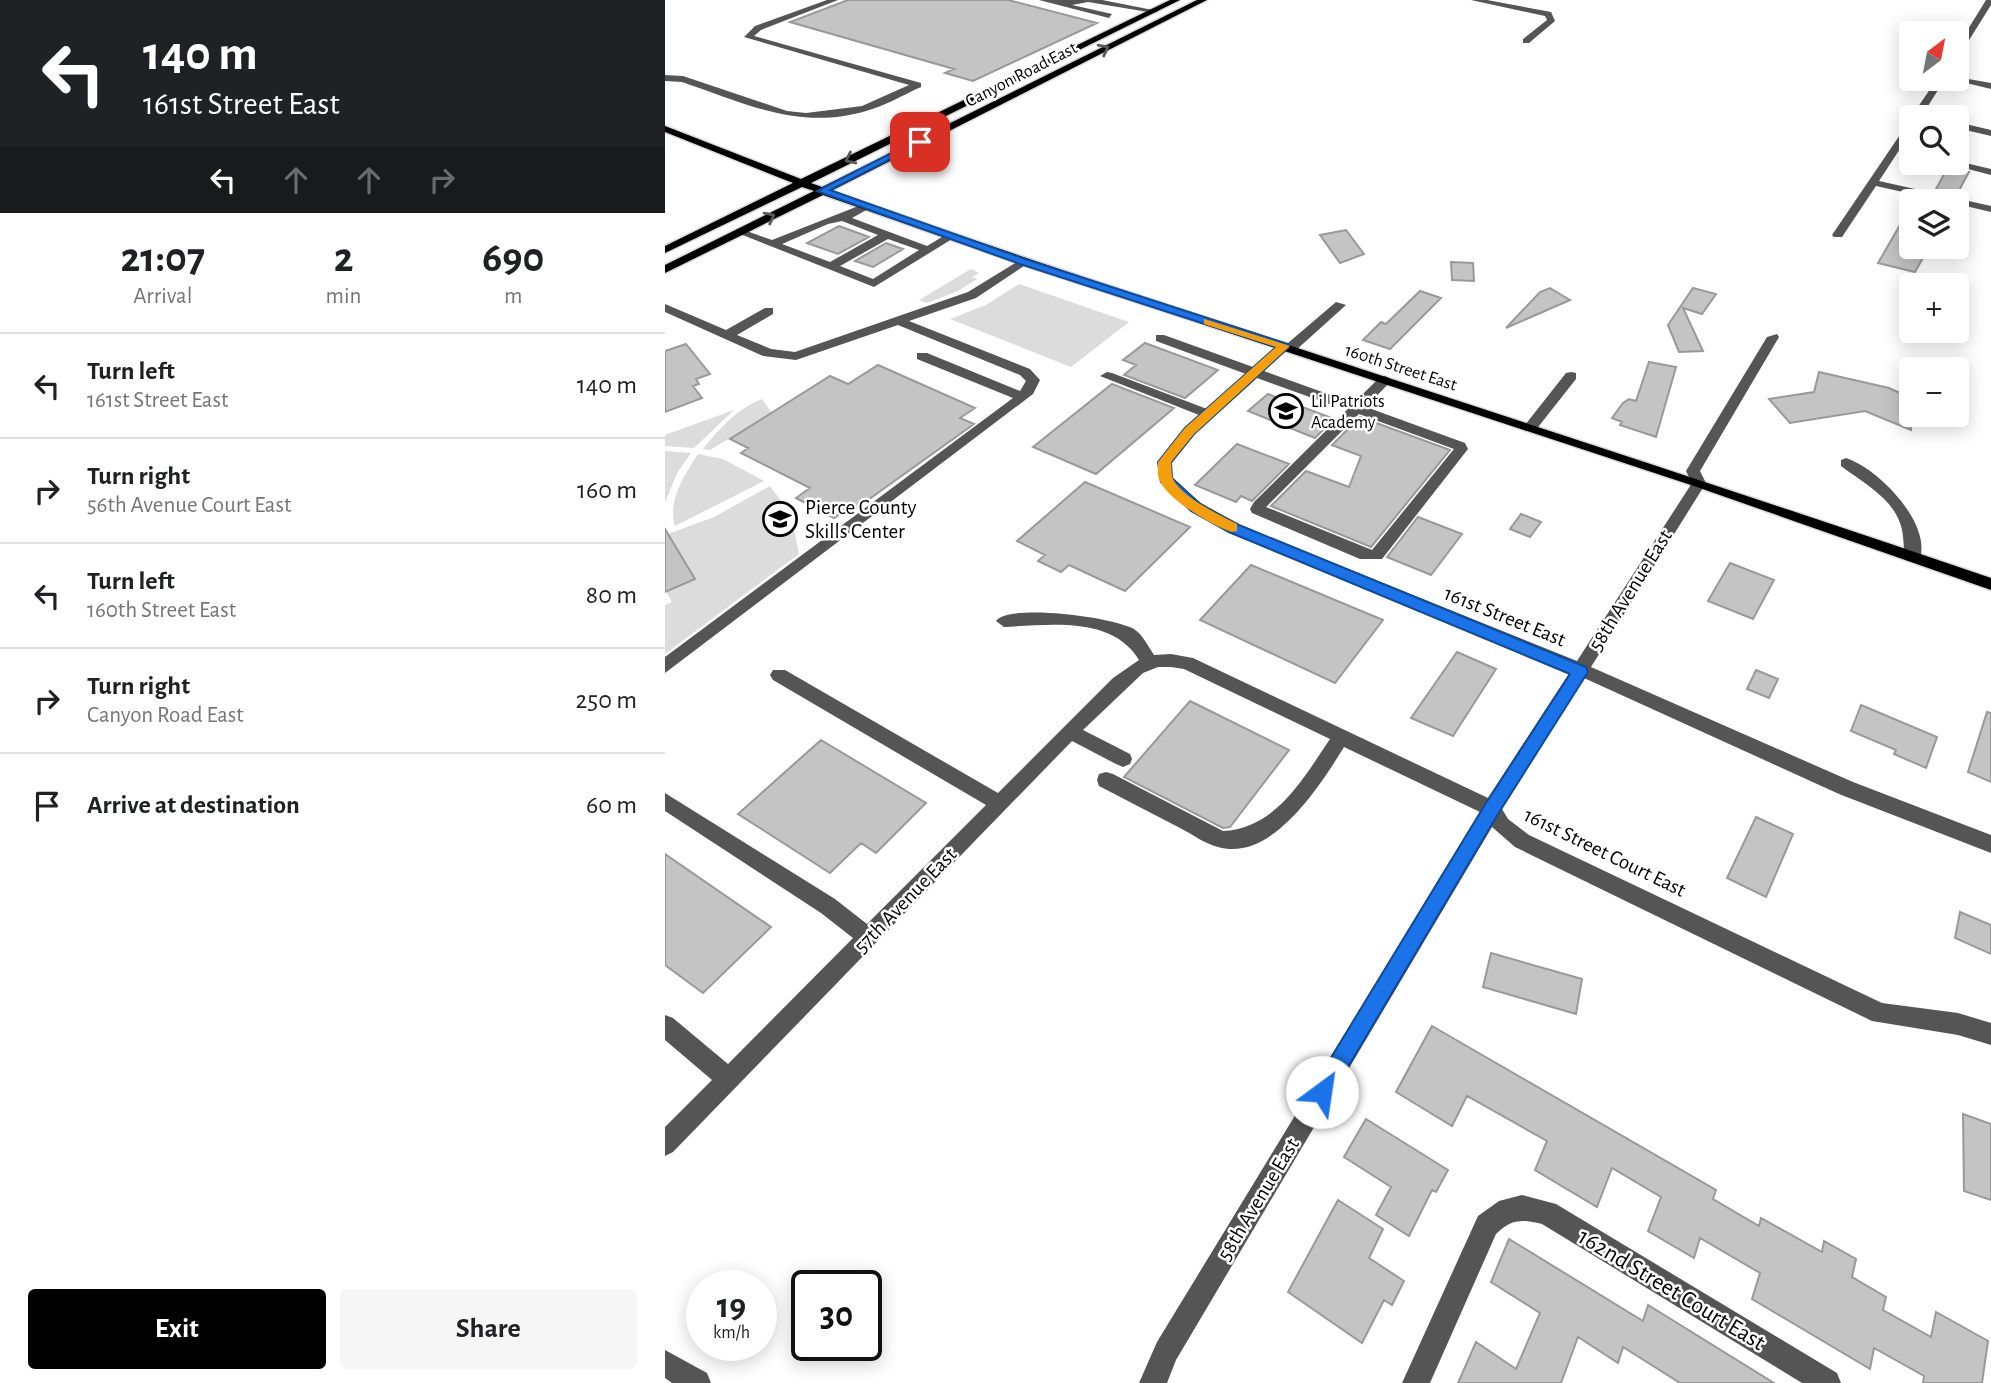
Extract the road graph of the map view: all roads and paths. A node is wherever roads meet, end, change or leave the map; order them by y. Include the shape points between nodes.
1 (834, 0) edge
2 (1043, 0) edge
3 (1176, 0) edge
4 (1203, 0) edge
5 (1475, 0) edge
6 (1990, 0) edge
7 (1060, 4) junction
8 (1154, 10) junction
9 (1109, 16) dead end
10 (1969, 34) edge
11 (1526, 41) dead end
12 (665, 78) edge
13 (1969, 82) edge
14 (1991, 86) edge
15 (1969, 128) edge
16 (666, 130) edge
17 (1991, 133) edge
18 (1899, 142) edge
19 (1894, 149) junction
20 (1899, 150) edge
21 (1969, 167) edge
22 (1991, 172) edge
23 (1872, 182) junction
24 (801, 183) junction
25 (822, 191) junction
26 (866, 206) junction
27 (1991, 209) edge
28 (843, 218) junction
29 (741, 232) junction
30 (888, 234) junction
31 (1839, 235) dead end
32 (951, 236) junction
33 (773, 244) junction
34 (665, 250) edge
35 (929, 250) junction
36 (1024, 262) junction
37 (831, 266) junction
38 (665, 270) edge
39 (1341, 305) dead end
40 (665, 308) edge
41 (769, 311) dead end
42 (899, 321) junction
43 (727, 335) junction
44 (1773, 337) dead end
45 (1160, 338) dead end
46 (1287, 347) junction
47 (922, 356) dead end
48 (1254, 373) junction
49 (1107, 376) dead end
50 (1571, 376) dead end
51 (1385, 380) junction
52 (1022, 397) junction
53 (1334, 401) dead end
54 (1356, 408) junction
55 (1208, 414) junction
56 (1530, 428) junction
57 (1846, 463) dead end
58 (1699, 483) junction
59 (1913, 556) junction
60 (1991, 584) edge
61 (1004, 621) dead end
62 (1148, 660) junction
63 (665, 666) edge
64 (1580, 672) junction
65 (779, 675) dead end
66 (1070, 731) junction
67 (1341, 737) junction
68 (1123, 759) dead end
69 (1106, 780) dead end
70 (665, 801) edge
71 (999, 803) junction
72 (1492, 808) junction
73 (1991, 844) edge
74 (867, 937) junction
75 (665, 1026) edge
76 (1985, 1032) edge
77 (729, 1079) junction
78 (665, 1144) edge
79 (665, 1363) edge
80 (697, 1383) edge
81 (1153, 1383) edge
82 (1416, 1383) edge
83 (1827, 1383) edge

1 - 12 street via 758,28 748,37 918,85 864,108 806,116 786,114 683,79
2 - 7 street
3 - 8 main road, Canyon Road East
25 -> 4 main road, Canyon Road East
5 - 11 street via 1548,15 1551,21
6 - 10 street
7 - 8 street via 1089,0
7 - 9 street
8 -> 24 main road, Canyon Road East
13 - 14 street
15 - 17 street
16 - 24 main road, 160th Street East
18 - 19 street
19 - 20 street
19 - 23 street
21 - 22 street
23 - 27 street
23 - 31 street
24 - 25 main road, 160th Street East
24 - 34 main road, Canyon Road East
25 - 26 main road, 160th Street East
29 -> 25 main road, Canyon Road East
26 - 28 street
26 - 32 main road, 160th Street East
28 - 30 street
28 - 33 street
29 - 33 street
29 - 38 main road, Canyon Road East
30 - 35 street
30 - 37 street
32 - 35 street
32 - 36 main road, 160th Street East
33 - 37 street
35 - 37 street via 874,283
36 - 42 street via 972,295
36 - 46 main road, 160th Street East
39 - 46 street
40 - 43 street
41 - 43 street
42 - 43 street via 796,356 768,353
42 - 52 street via 1025,372 1033,380
44 - 58 street, 58th Avenue East via 1693,471
45 - 48 street
46 - 48 street
46 - 51 main road, 160th Street East
47 - 52 street
48 - 53 street
48 - 55 street
49 - 55 street
50 - 56 street
51 - 54 street
51 - 56 main road, 160th Street East
52 - 63 street
54 - 54 street via 1257,509 1366,555 1376,555 1461,449
55 - 64 street, 161st Street East via 1165,462 1165,479 1196,508 1234,529
56 - 58 main road, 160th Street East
57 - 59 street via 1903,510 1914,531
58 - 59 main road, 160th Street East
58 - 64 street, 58th Avenue East
59 - 60 main road, 160th Street East
61 - 62 street via 1054,619 1102,625 1128,634
62 - 66 street, 57th Avenue East
62 - 67 street, 161st Street Court East via 1187,663
64 - 72 street, 58th Avenue East
64 - 73 street, 161st Street East via 1634,691 1846,788
65 - 71 street
66 - 68 street
66 - 71 street, 57th Avenue East
67 - 69 street via 1314,779 1263,832 1237,841 1221,840
67 - 72 street, 161st Street Court East
70 - 74 street via 828,906
71 - 74 street, 57th Avenue East
72 - 76 street, 161st Street Court East via 1501,825 1522,841 1880,1013
72 - 81 street, 58th Avenue East via 1173,1339
74 - 77 street, 57th Avenue East
75 - 77 street
77 - 78 street, 57th Avenue East
79 - 80 street
82 - 83 street, 162nd Street Court East via 1487,1225 1500,1211 1525,1207 1547,1213

